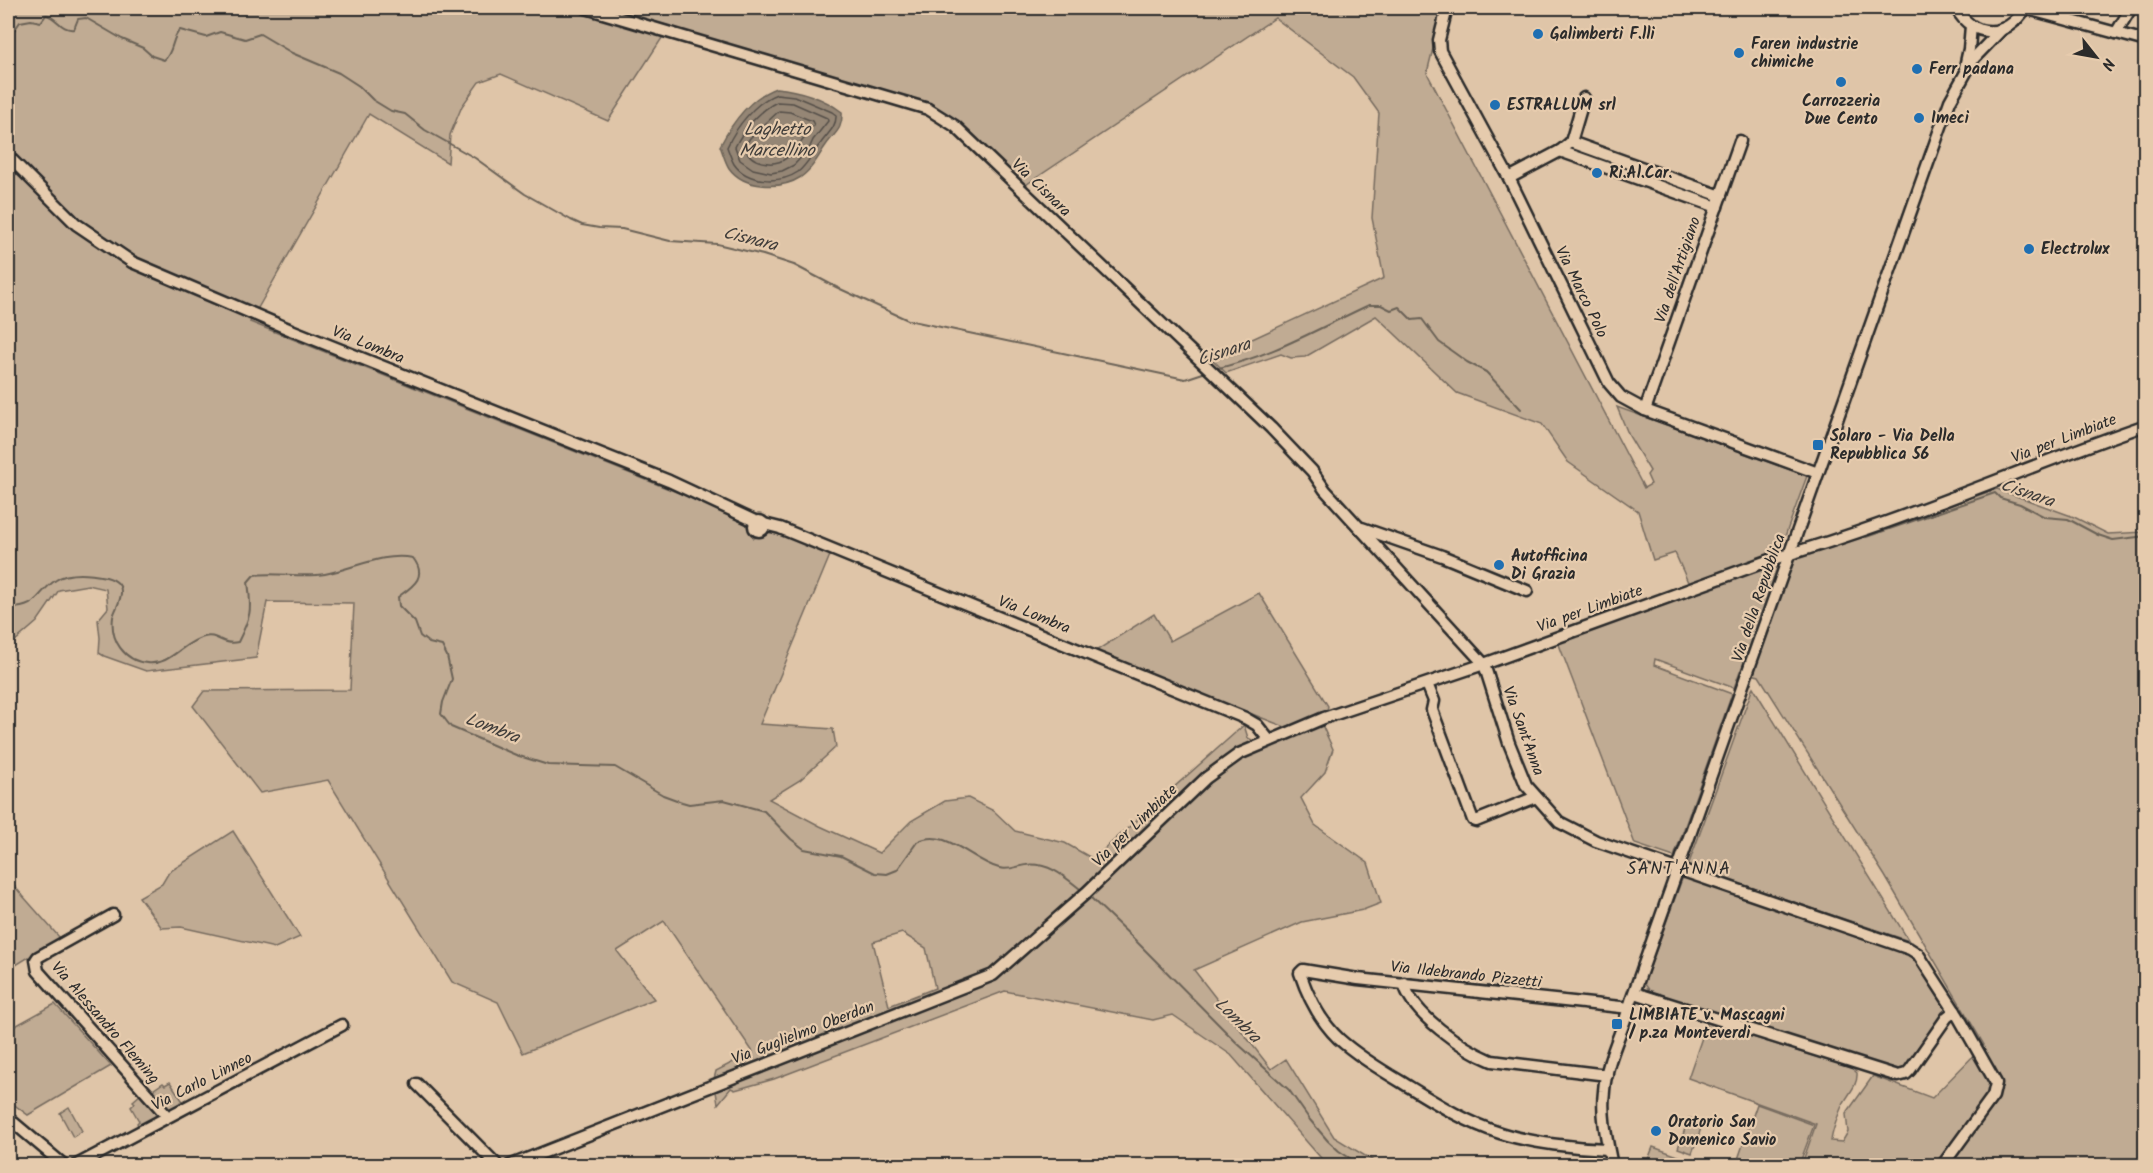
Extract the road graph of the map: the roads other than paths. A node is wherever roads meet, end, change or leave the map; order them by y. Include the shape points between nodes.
1 (586, 8) edge
2 (1447, 8) edge
3 (1956, 8) edge
4 (2024, 8) edge
5 (2131, 8) edge
6 (1971, 26) junction
7 (2002, 29) junction
8 (2116, 33) junction
9 (2145, 40) edge
10 (1963, 76) junction
11 (1584, 98) dead end
12 (1571, 141) junction
13 (1740, 141) dead end
14 (1560, 151) junction
15 (8, 156) edge
16 (1509, 178) junction
17 (1719, 201) junction
18 (1645, 410) junction
19 (2145, 425) edge
20 (1818, 473) junction
21 (1360, 527) junction
22 (1379, 548) joint
23 (1790, 554) junction
24 (1527, 591) dead end
25 (1484, 664) junction
26 (1427, 684) junction
27 (1269, 740) junction
28 (1536, 797) junction
29 (1677, 868) junction
30 (1086, 893) joint
31 (113, 915) dead end
32 (1404, 983) junction
33 (1635, 993) junction
34 (1629, 1008) junction
35 (1955, 1011) junction
36 (342, 1025) dead end
37 (1607, 1074) junction
38 (417, 1084) dead end
39 (167, 1116) junction
40 (8, 1118) edge
41 (1608, 1149) junction
42 (532, 1161) edge
43 (65, 1166) edge
44 (75, 1166) edge
45 (498, 1166) edge
46 (509, 1166) edge
47 (1612, 1166) edge
48 (1942, 1166) edge

1 - 21 street, Via Cisnara via 928,110 955,126 1208,367 1312,471
2 - 16 street, Via Marco Polo via 1440,51
3 - 6 street
4 - 7 street, Via della Repubblica via 2011,25
4 - 8 street
5 - 8 street
6 - 7 street via 1991,31
6 - 10 street, Via della Repubblica
7 - 10 street, Via della Repubblica via 1974,58
8 - 9 street
10 - 20 street, Via della Repubblica via 1950,101
11 - 12 street
12 - 14 street
12 - 17 street
13 - 17 street, Via dell'Artigiano
14 - 16 street
14 - 17 street
15 - 27 street, Via Lombra via 76,224 132,262 669,481 760,525 780,528 1245,718
16 - 18 street, Via Marco Polo via 1609,383 1621,397
17 - 18 street, Via dell'Artigiano
18 - 20 street, Via Marco Polo
19 - 23 street, Via per Limbiate
20 - 23 street, Via della Repubblica
21 - 22 street, Via Cisnara
21 - 24 street
22 - 25 street, Via Sant'Anna
23 - 25 street, Via per Limbiate
23 - 29 street, Via della Repubblica
25 - 26 street, Via per Limbiate
25 - 28 street, Via Sant'Anna via 1518,768
26 - 27 street, Via per Limbiate
26 - 28 street via 1434,701 1432,710 1473,820
27 - 30 street, Via per Limbiate via 1239,754 1206,778
28 - 29 street, Via Sant'Anna via 1559,822 1575,832
29 - 33 street, Via della Repubblica
29 - 35 street, Via Sant'Anna via 1910,949 1918,954
30 - 42 street, Via Guglielmo Oberdan via 993,975
31 - 39 street, Via Alessandro Fleming via 38,957 36,966
32 - 34 street, Via Ildebrando Pizzetti
32 - 37 street via 1406,994 1417,1008 1484,1058
32 - 41 street, Via Ildebrando Pizzetti via 1304,970 1300,973 1310,1001 1338,1038 1428,1099 1502,1134
33 - 34 street, Via della Repubblica
33 - 35 street via 1898,1076 1910,1070
34 - 37 street, Via della Repubblica
35 - 48 street via 1996,1083 1993,1096
36 - 39 street, Via Carlo Linneo
37 - 41 street, Via della Repubblica via 1604,1091
38 - 45 street
39 - 44 street, Via Carlo Linneo
40 - 43 street
41 - 47 street, Via della Repubblica
42 - 46 street, Via Guglielmo Oberdan

